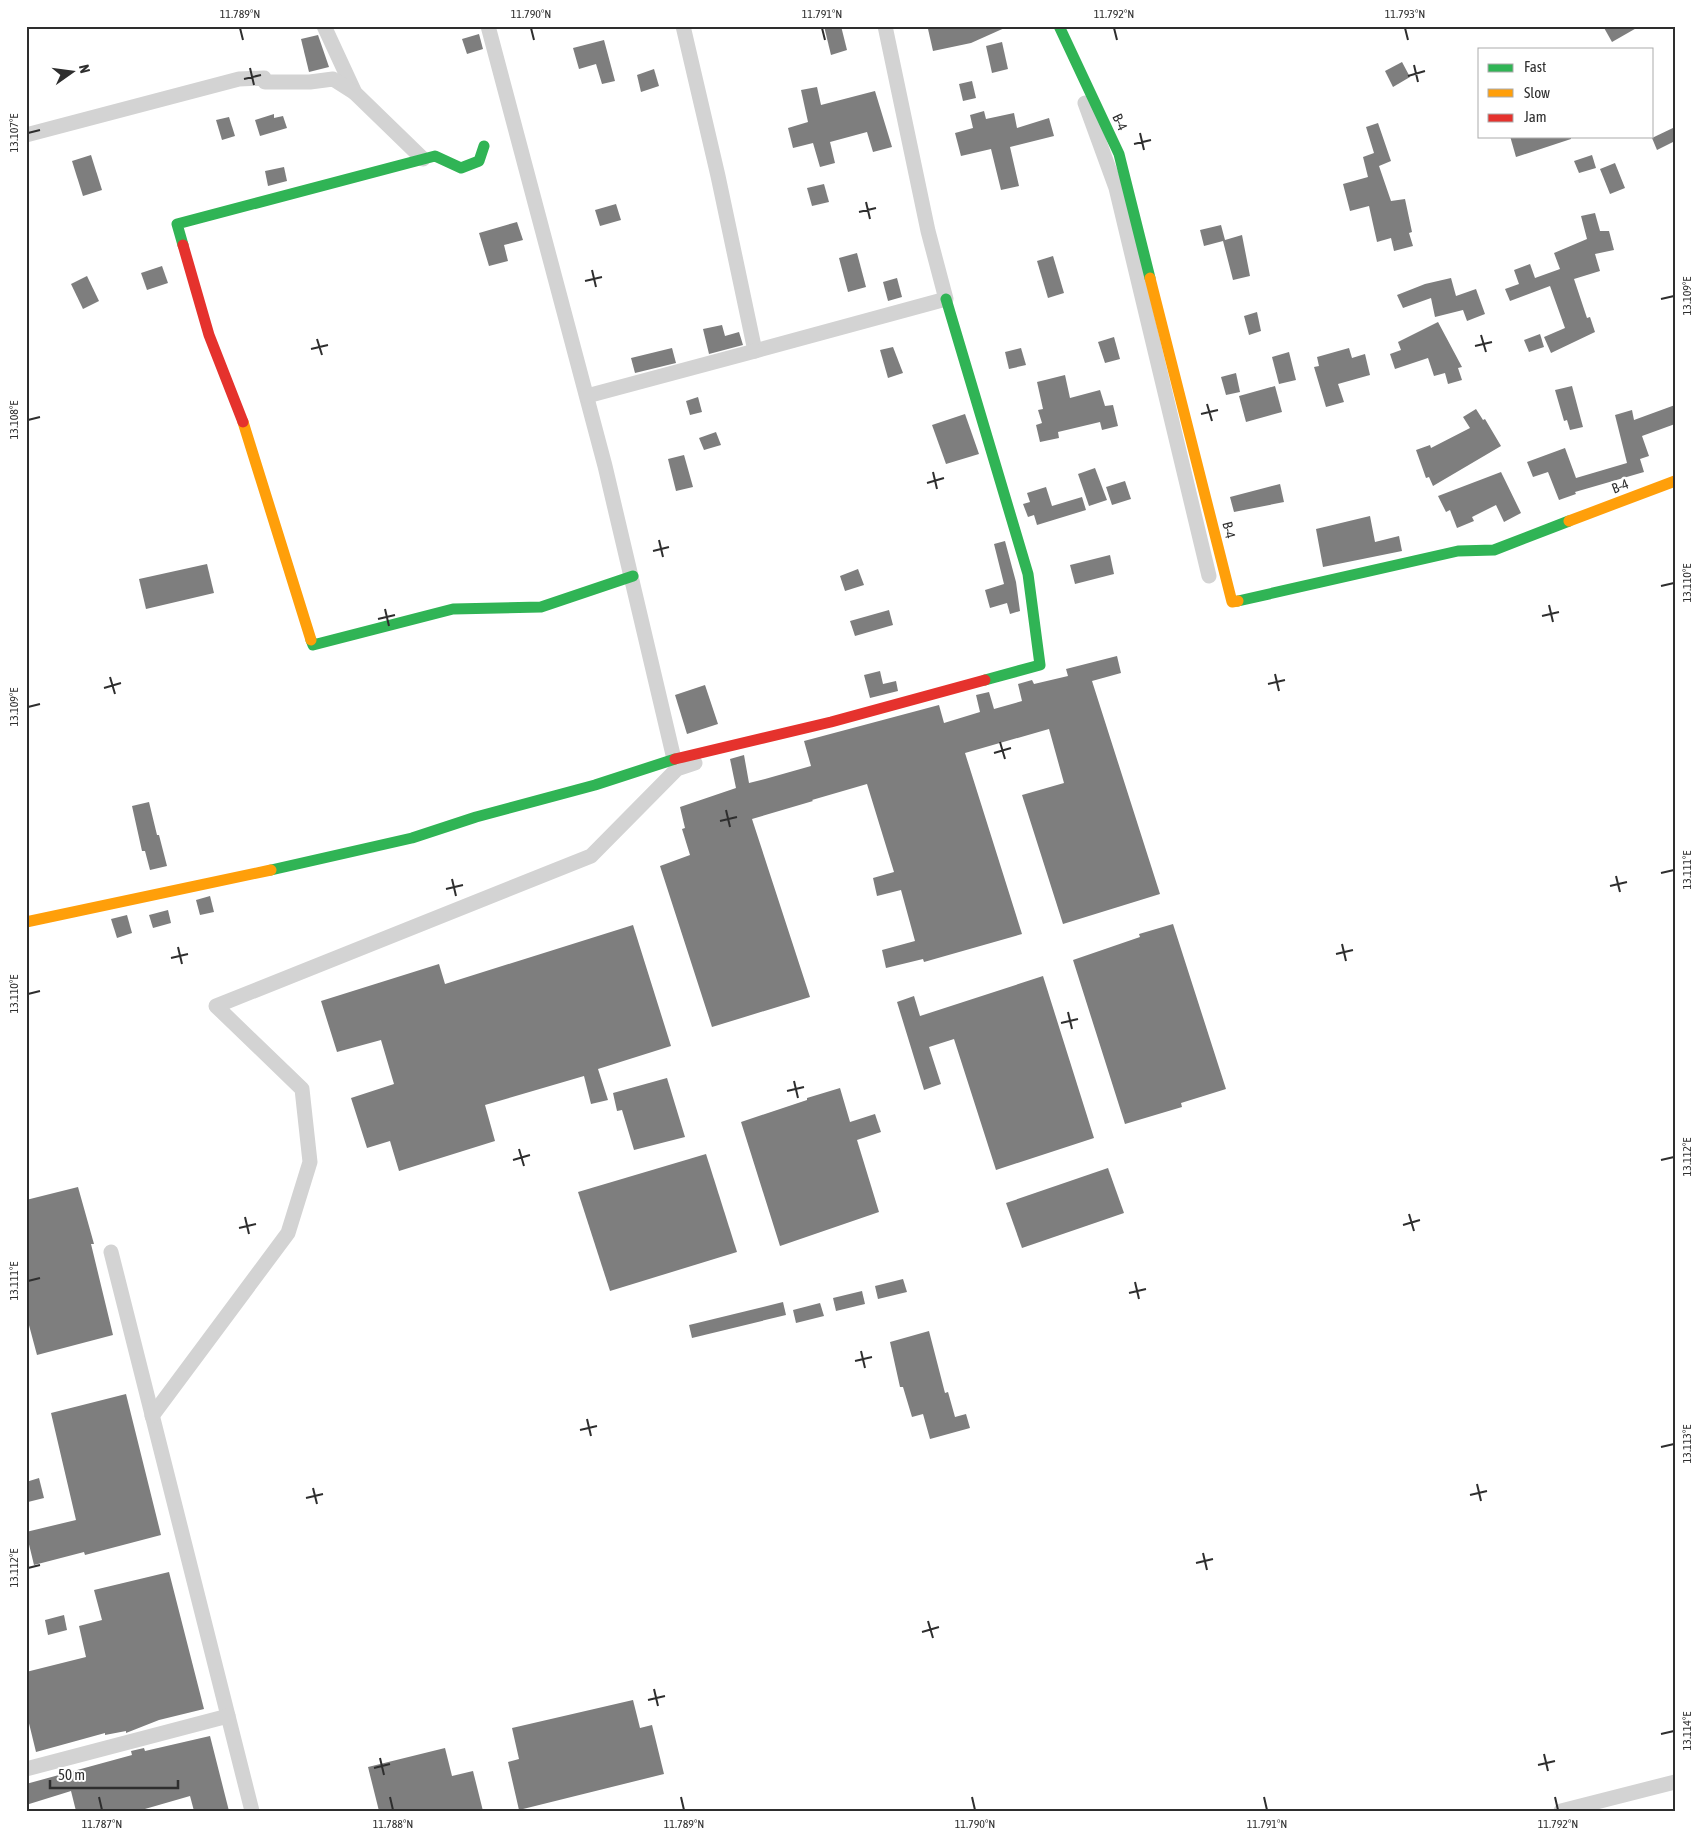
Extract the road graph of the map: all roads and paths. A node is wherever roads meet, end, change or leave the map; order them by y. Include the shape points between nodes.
1 (324, 26) edge
2 (488, 26) edge
3 (683, 26) edge
4 (885, 26) edge
5 (1058, 26) edge
6 (355, 93) junction
7 (26, 135) edge
8 (484, 146) dead end
9 (423, 159) junction
10 (946, 299) junction
11 (755, 351) junction
12 (587, 396) junction
13 (1675, 481) edge
14 (633, 576) junction
15 (1209, 576) dead end
16 (831, 722) junction
17 (674, 759) junction
18 (26, 922) edge
19 (111, 1252) dead end
20 (152, 1416) junction
21 (228, 1716) junction
22 (26, 1769) edge
23 (1675, 1782) edge
24 (252, 1811) edge
25 (1561, 1811) edge

1 - 6 street
2 - 12 street
3 - 11 street
4 - 10 street via 928,231
5 - 13 street, B-4 via 1119,154 1232,602 1458,551 1494,550
5 - 15 street via 1116,188
6 - 7 street via 333,79 310,82 265,82 264,78 239,80
6 - 9 street
8 - 9 street via 479,161 461,168 435,156
9 - 14 street via 177,224 209,335 247,433 313,645 453,609 541,607
10 - 11 street
10 - 16 street via 1028,574 1040,665
11 - 12 street
12 - 14 street
14 - 17 street
16 - 17 street
16 - 20 street via 677,769 592,856 216,1006 302,1089 310,1162 288,1233
17 - 18 street via 412,838
19 - 20 street
20 - 21 street
21 - 22 street
21 - 24 street
23 - 25 street

